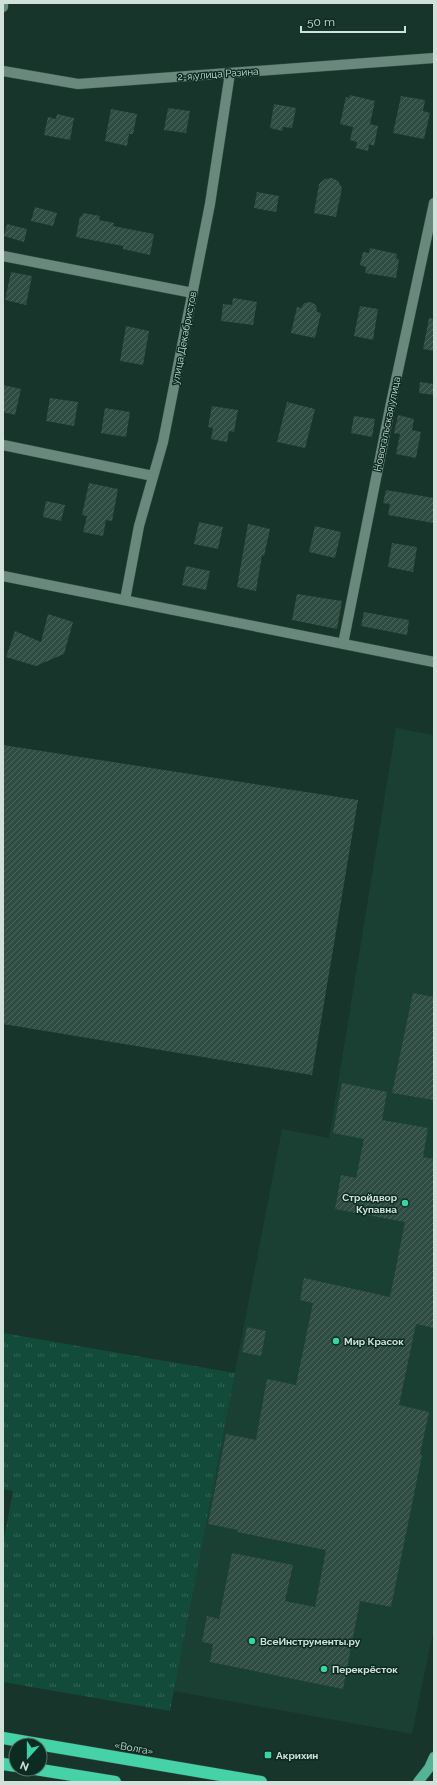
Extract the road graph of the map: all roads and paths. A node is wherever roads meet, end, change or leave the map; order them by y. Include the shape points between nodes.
1 (3, 3) edge
2 (3, 7) edge
3 (434, 58) edge
4 (3, 71) edge
5 (230, 73) junction
6 (434, 203) edge
7 (3, 256) edge
8 (193, 293) junction
9 (3, 445) edge
10 (153, 476) junction
11 (3, 576) edge
12 (125, 600) junction
13 (343, 644) junction
14 (434, 662) edge
15 (3, 1738) edge
16 (434, 1757) edge
17 (48, 1771) edge
18 (115, 1782) edge
19 (261, 1782) edge
20 (418, 1782) edge

1 - 2 street
3 - 5 street, 2-я улица Разина
4 - 5 street, 2-я улица Разина via 78,84
5 - 8 street, улица Декабристов via 210,204
6 - 13 street, Новогальская улица
7 - 8 street
8 - 10 street, улица Декабристов via 163,442
9 - 10 street
10 - 12 street, улица Декабристов via 139,526
11 - 12 street
12 - 13 street
13 - 14 street
15 - 19 highway, «Волга»
16 - 20 main road
17 - 18 highway

